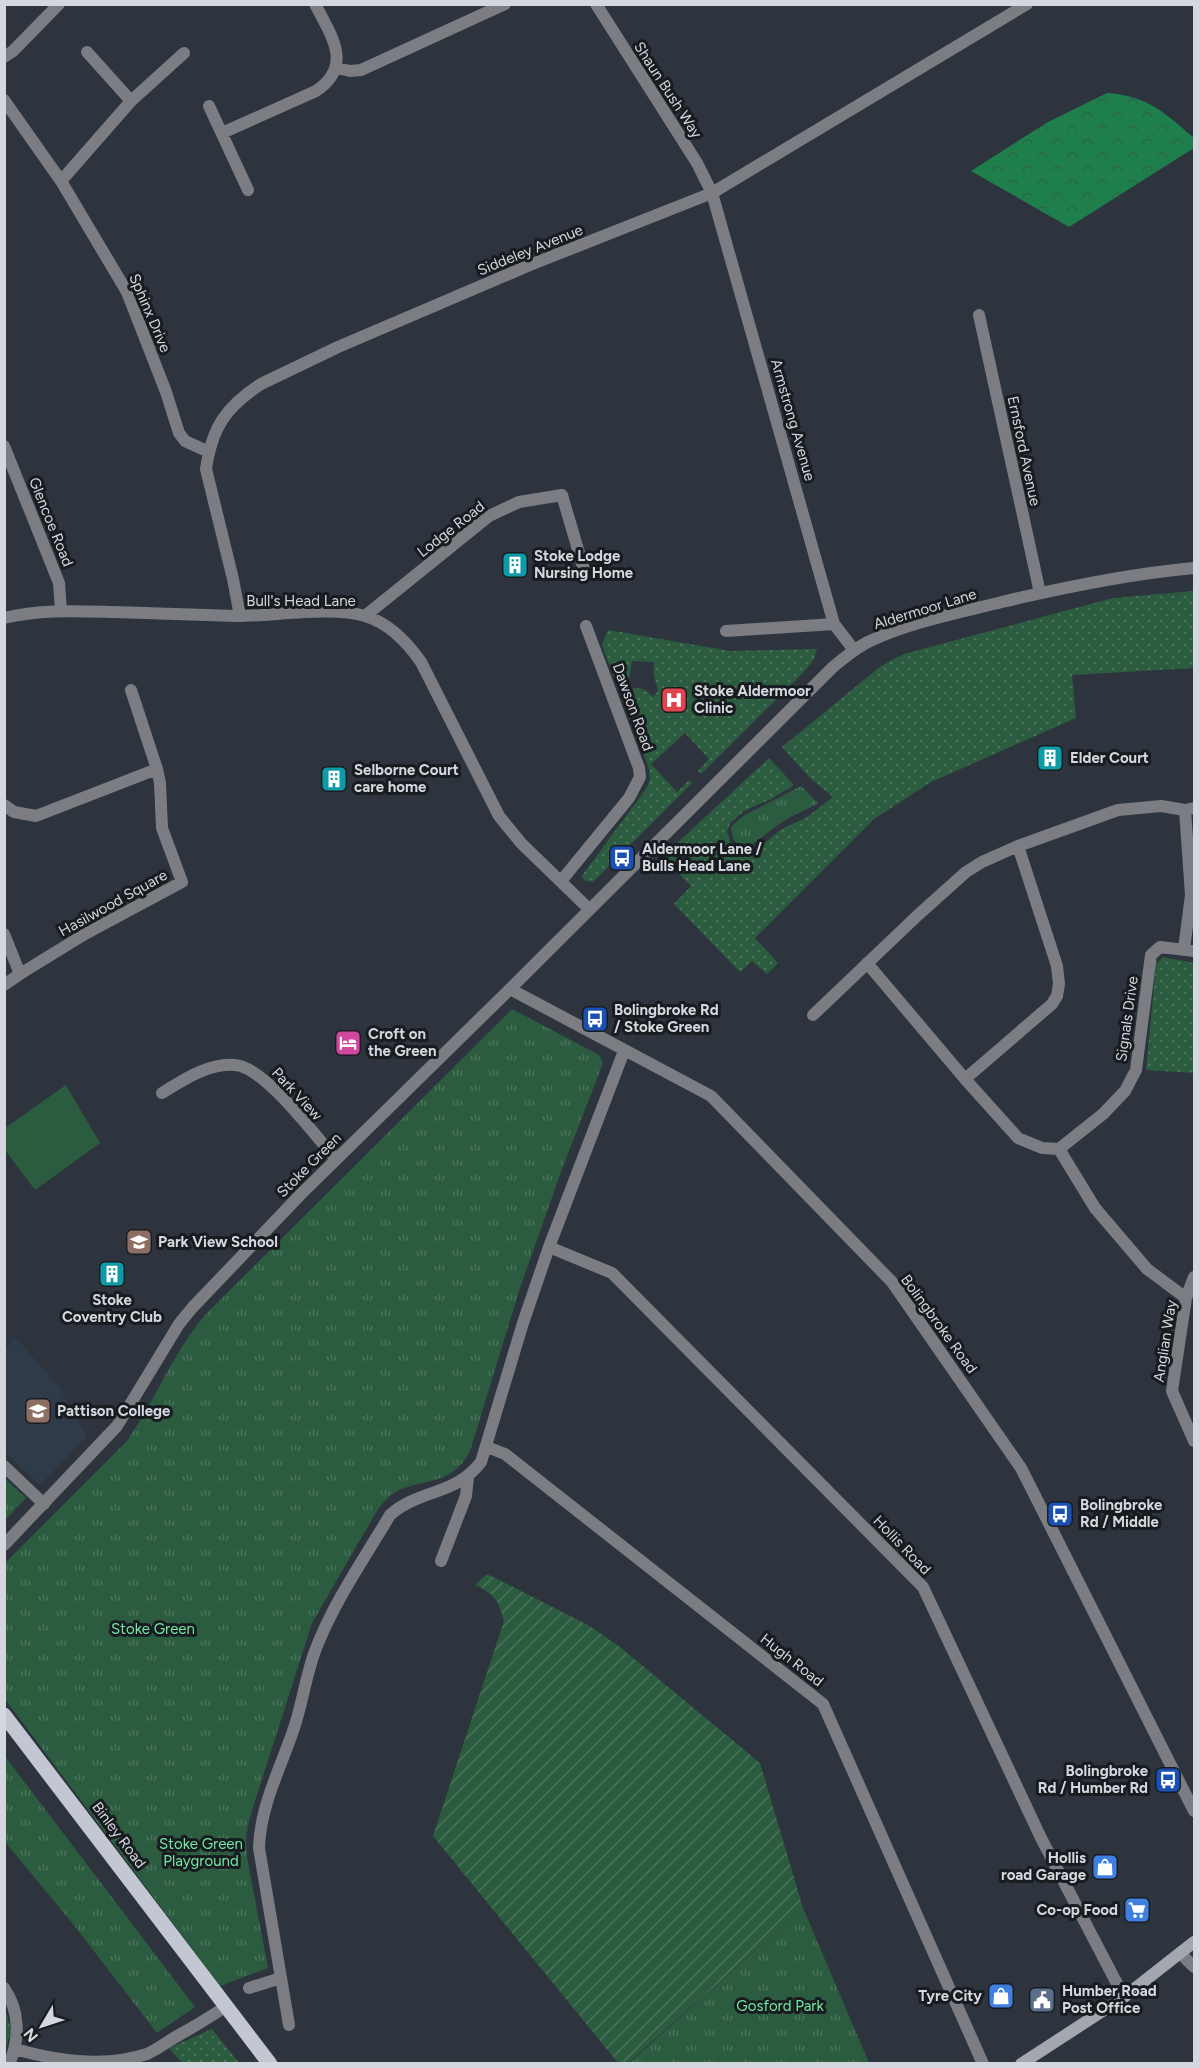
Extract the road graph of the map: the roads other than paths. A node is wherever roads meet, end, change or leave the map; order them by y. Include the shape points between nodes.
1 (59, 4) edge
2 (315, 4) edge
3 (506, 4) edge
4 (596, 4) edge
5 (1027, 4) edge
6 (87, 52) dead end
7 (184, 53) dead end
8 (4, 57) edge
9 (337, 68) junction
10 (4, 100) edge
11 (131, 101) junction
12 (209, 106) dead end
13 (222, 134) junction
14 (61, 181) junction
15 (248, 190) dead end
16 (712, 193) junction
17 (979, 315) dead end
18 (4, 446) edge
19 (209, 452) junction
20 (1194, 568) edge
21 (584, 570) dead end
22 (1040, 593) junction
23 (61, 610) junction
24 (240, 616) junction
25 (365, 616) junction
26 (4, 618) edge
27 (834, 624) junction
28 (586, 626) dead end
29 (726, 631) dead end
30 (854, 650) junction
31 (131, 690) dead end
32 (157, 769) junction
33 (4, 805) edge
34 (1190, 809) edge
35 (1018, 846) junction
36 (561, 881) junction
37 (589, 909) junction
38 (4, 934) edge
39 (1189, 950) edge
40 (867, 963) junction
41 (20, 974) junction
42 (4, 985) edge
43 (510, 989) junction
44 (813, 1015) dead end
45 (624, 1050) junction
46 (965, 1079) junction
47 (162, 1093) dead end
48 (1059, 1149) junction
49 (336, 1159) junction
50 (549, 1247) junction
51 (1194, 1277) edge
52 (1186, 1298) junction
53 (1194, 1441) edge
54 (487, 1447) junction
55 (4, 1466) edge
56 (468, 1477) junction
57 (44, 1504) junction
58 (4, 1545) edge
59 (441, 1561) dead end
60 (4, 1715) edge
61 (1194, 1811) edge
62 (1194, 1942) edge
63 (1180, 1953) junction
64 (1194, 1967) edge
65 (281, 1978) junction
66 (4, 1988) edge
67 (249, 1988) dead end
68 (1124, 1997) junction
69 (226, 2006) junction
70 (289, 2025) dead end
71 (15, 2049) junction
72 (9, 2064) edge
73 (270, 2064) edge
74 (983, 2064) edge
75 (1021, 2064) edge

1 - 8 street
2 - 9 street via 334,40
3 - 9 street via 362,70
4 - 16 street, Shaun Bush Way
5 - 16 street, Siddeley Avenue
6 - 11 street
7 - 11 street
9 - 13 street via 316,91
10 - 14 street, Sphinx Drive
11 - 14 street
12 - 13 street
13 - 15 street
14 - 19 street, Sphinx Drive via 128,292 179,433 185,441
16 - 19 street, Siddeley Avenue via 338,347 261,384 222,417
16 - 27 street, Armstrong Avenue
17 - 22 street, Ernsford Avenue
18 - 23 street, Glencoe Road via 59,583
19 - 24 street, Siddeley Avenue via 209,486
20 - 22 street, Aldermoor Lane via 1097,580
21 - 25 street, Lodge Road via 562,495 519,502 489,516
22 - 30 street, Aldermoor Lane via 901,629
23 - 24 street, Bull's Head Lane
23 - 26 street, Bull's Head Lane
24 - 25 street, Bull's Head Lane
25 - 36 street, Bull's Head Lane via 386,626 412,648 499,816
27 - 29 street
27 - 30 street, Armstrong Avenue
28 - 36 street, Dawson Road via 640,777 629,798
30 - 37 street, Aldermoor Lane via 825,674
31 - 32 street, Hasilwood Square
32 - 33 street via 36,816 14,812
32 - 41 street, Hasilwood Square via 162,828 182,882
34 - 35 street, Signals Drive via 1161,806 1118,810
34 - 39 street, Signals Drive
35 - 40 street, Signals Drive via 968,871
35 - 46 street via 1057,966 1057,996
36 - 37 street, Bull's Head Lane
37 - 43 street, Stoke Green
38 - 41 street
39 - 48 street, Signals Drive via 1160,947 1151,955 1136,1070 1125,1091
40 - 44 street, Signals Drive
40 - 46 street
41 - 42 street
43 - 45 street, Bolingbroke Road
43 - 49 street, Stoke Green
45 - 50 street
45 - 61 street, Bolingbroke Road via 711,1096 892,1282 1021,1468
46 - 48 street via 1018,1138 1042,1148
47 - 49 street, Park View via 213,1068 244,1066 267,1083
48 - 52 street via 1095,1208 1147,1269
49 - 57 street, Stoke Green via 192,1308 117,1426
50 - 54 street
50 - 68 street, Hollis Road via 612,1274 923,1587 1041,1838
51 - 52 street, Anglian Way
52 - 53 street, Anglian Way via 1172,1391
54 - 56 street
54 - 74 street, Hugh Road via 505,1454 823,1704
55 - 57 street
56 - 59 street via 466,1496
56 - 65 street via 405,1504 390,1515 329,1619 315,1652 260,1832 259,1848
57 - 58 street, Stoke Green
60 - 69 main road, Binley Road
62 - 63 main road
63 - 64 street
63 - 68 main road
65 - 67 street
65 - 70 street
66 - 71 street via 16,2012
68 - 75 main road
69 - 71 street via 132,2058 84,2063
69 - 73 main road, Binley Road
71 - 72 street

